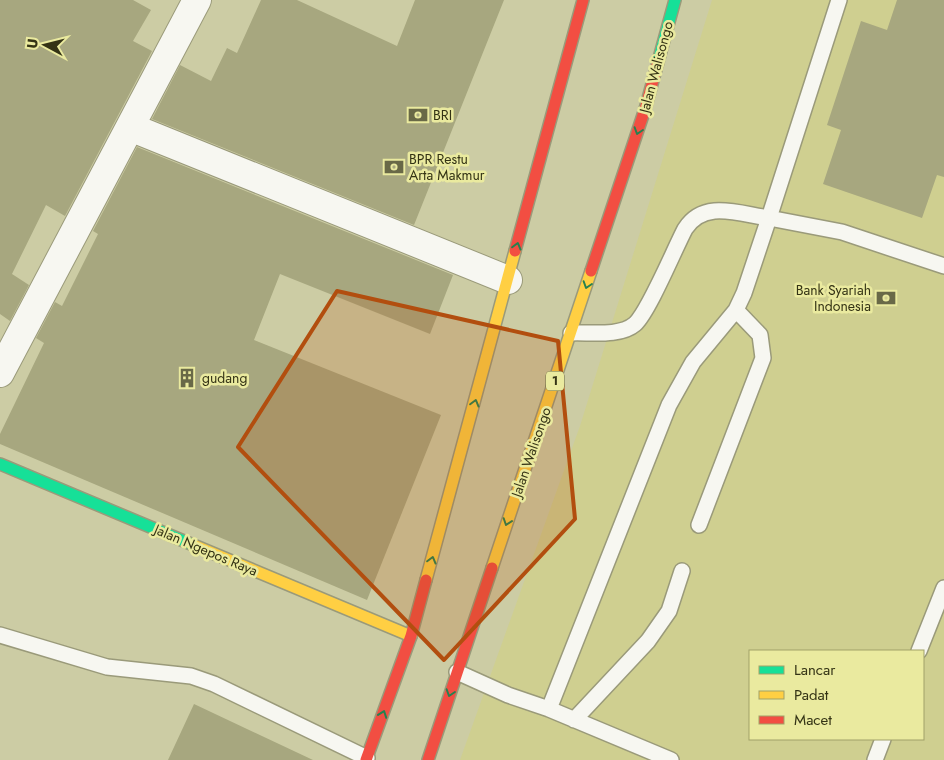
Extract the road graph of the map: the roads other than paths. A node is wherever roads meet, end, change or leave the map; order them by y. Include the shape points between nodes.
1 (197, 0) edge
2 (583, 0) edge
3 (674, 0) edge
4 (839, 0) edge
5 (130, 127) junction
6 (769, 218) junction
7 (944, 266) edge
8 (508, 280) junction
9 (736, 310) junction
10 (571, 333) junction
11 (0, 373) edge
12 (0, 464) edge
13 (698, 525) dead end
14 (682, 571) dead end
15 (944, 588) edge
16 (0, 635) edge
17 (412, 636) junction
18 (919, 650) edge
19 (457, 672) junction
20 (549, 709) junction
21 (574, 720) junction
22 (883, 740) edge
23 (367, 759) edge
24 (428, 760) edge
25 (671, 760) edge
26 (875, 760) edge

1 - 5 street
8 -> 2 main road
3 -> 10 main road, Jalan Walisongo / 1 via 646,106
4 - 6 lane
5 - 8 street
5 - 11 street
6 - 7 lane via 842,232
6 - 9 lane
6 - 10 lane via 717,210 703,212 691,219 634,325 622,330
17 -> 8 main road
9 - 13 lane via 760,335 763,358
9 - 20 lane via 693,362 669,405
10 -> 19 main road, Jalan Walisongo / 1
12 - 17 main road, Jalan Ngepos Raya
14 - 21 lane via 669,611 648,641
15 - 18 lane
16 - 23 lane via 107,667 191,676 214,684
23 -> 17 main road
19 - 20 lane
19 -> 24 main road, Jalan Walisongo / 1
20 - 21 lane
21 - 25 lane
22 - 26 lane

